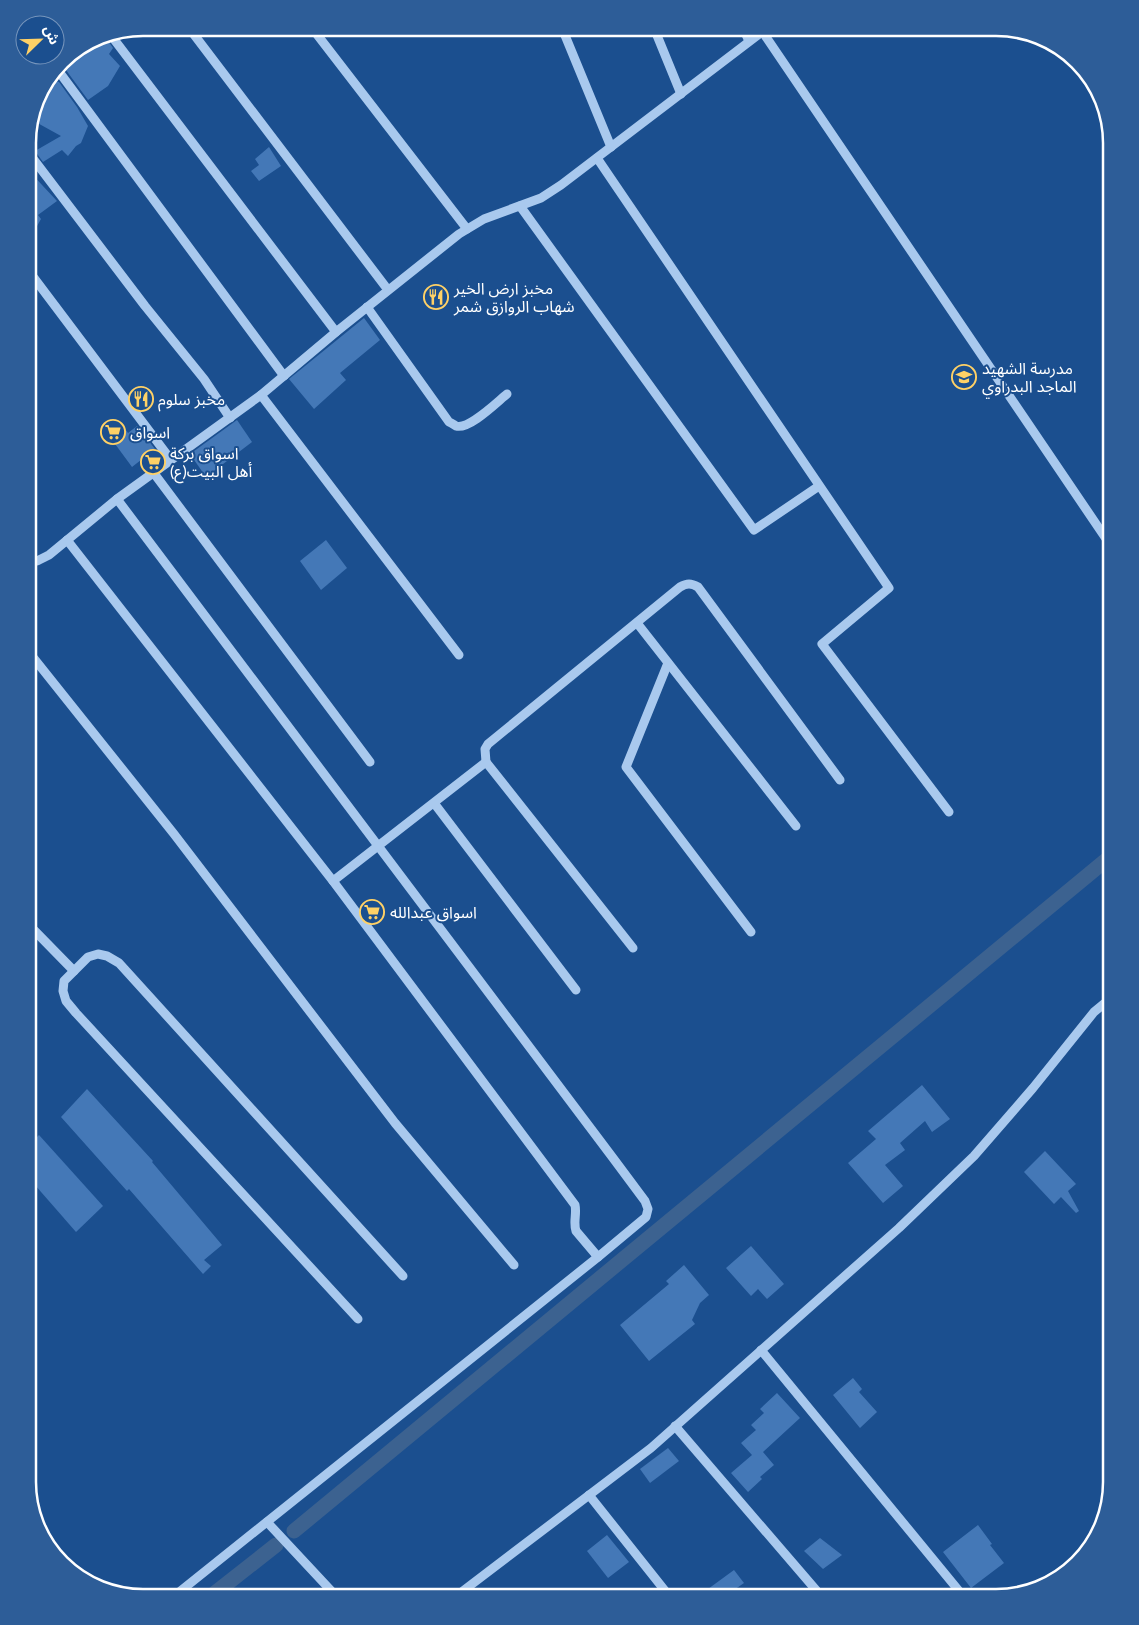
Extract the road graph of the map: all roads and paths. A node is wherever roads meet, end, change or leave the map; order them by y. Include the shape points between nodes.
1 (195, 36) edge
2 (318, 36) edge
3 (565, 36) edge
4 (657, 36) edge
5 (747, 36) edge
6 (756, 36) edge
7 (769, 36) edge
8 (115, 40) edge
9 (749, 41) junction
10 (61, 75) edge
11 (681, 94) junction
12 (611, 147) junction
13 (597, 158) junction
14 (36, 163) edge
15 (520, 206) junction
16 (467, 229) junction
17 (36, 281) edge
18 (385, 286) dead end
19 (368, 307) junction
20 (336, 332) junction
21 (284, 376) junction
22 (507, 394) dead end
23 (261, 395) junction
24 (230, 418) junction
25 (171, 460) junction
26 (153, 472) junction
27 (819, 486) junction
28 (117, 499) junction
29 (1103, 533) edge
30 (67, 540) junction
31 (36, 561) edge
32 (637, 623) junction
33 (459, 655) dead end
34 (36, 661) edge
35 (668, 663) junction
36 (370, 762) dead end
37 (486, 762) junction
38 (840, 780) dead end
39 (434, 803) junction
40 (949, 812) dead end
41 (796, 826) dead end
42 (380, 845) junction
43 (333, 881) junction
44 (36, 932) edge
45 (751, 932) dead end
46 (633, 948) dead end
47 (74, 970) junction
48 (576, 990) dead end
49 (1103, 1005) edge
50 (598, 1257) junction
51 (514, 1265) dead end
52 (403, 1276) dead end
53 (358, 1319) dead end
54 (762, 1350) junction
55 (675, 1426) junction
56 (589, 1495) junction
57 (267, 1522) junction
58 (183, 1589) edge
59 (330, 1589) edge
60 (466, 1589) edge
61 (664, 1589) edge
62 (814, 1589) edge
63 (957, 1589) edge

1 - 18 street
2 - 16 street
3 - 12 street
4 - 11 street
5 - 9 street
6 - 9 street
7 - 29 street
8 - 20 street
9 - 11 street
10 - 21 street
11 - 12 street
12 - 13 street
13 - 15 street via 541,198
13 - 27 street
14 - 24 street via 204,379
15 - 16 street
15 - 27 street via 754,530
16 - 19 street
17 - 25 street
19 - 20 street
19 - 22 street via 449,422 457,427 466,426
20 - 21 street
21 - 23 street
23 - 24 street
23 - 33 street
24 - 25 street
25 - 26 street
26 - 28 street
26 - 36 street
27 - 40 street via 889,588 822,644
28 - 30 street
28 - 42 street
30 - 31 street
30 - 43 street
32 - 35 street
32 - 37 street via 488,744
32 - 38 street via 680,587 687,584 698,587
34 - 51 street via 174,834 395,1123
35 - 41 street
35 - 45 street via 626,767
37 - 39 street
37 - 46 street
39 - 42 street
39 - 48 street
42 - 43 street
42 - 50 street via 645,1201 646,1217
43 - 50 street via 575,1205 576,1231
44 - 47 street
47 - 52 street via 88,956 98,954 119,963
47 - 53 street via 64,981 66,1001
49 - 54 street via 974,1156
50 - 57 street
54 - 55 street
54 - 63 street
55 - 56 street
55 - 62 street
56 - 60 street
56 - 61 street
57 - 58 street
57 - 59 street

